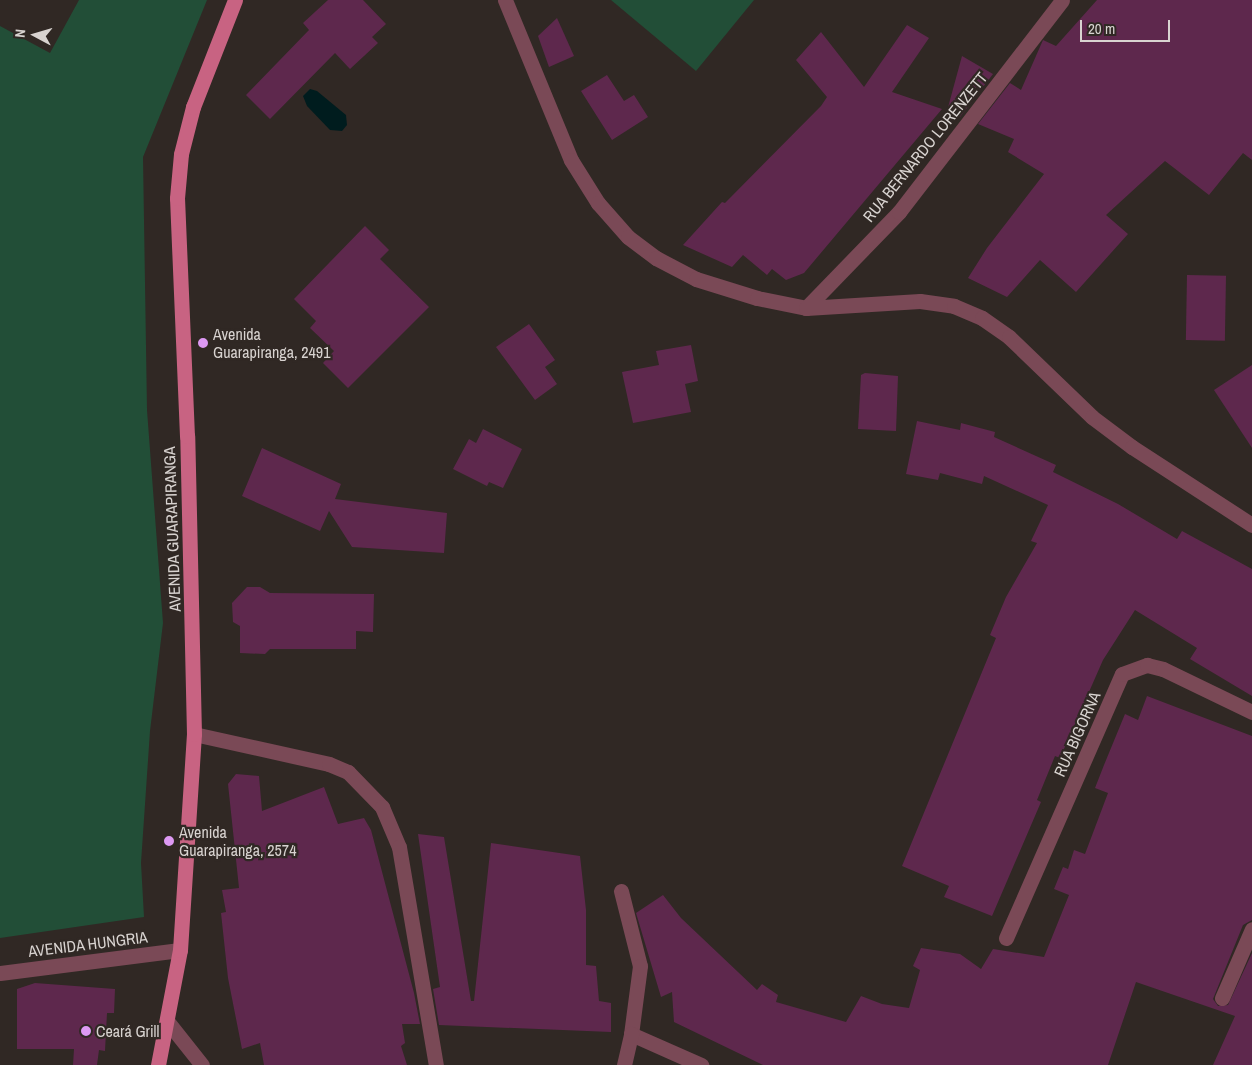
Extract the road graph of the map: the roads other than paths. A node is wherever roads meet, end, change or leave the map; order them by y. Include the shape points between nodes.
1 (235, 0) edge
2 (505, 0) edge
3 (1062, 0) edge
4 (806, 308) junction
5 (1252, 525) edge
6 (1252, 712) edge
7 (194, 734) junction
8 (621, 891) dead end
9 (1252, 929) edge
10 (1006, 938) dead end
11 (180, 950) junction
12 (0, 973) edge
13 (1222, 998) dead end
14 (167, 1021) junction
15 (631, 1034) junction
16 (158, 1065) edge
17 (202, 1065) edge
18 (436, 1065) edge
19 (624, 1065) edge
20 (701, 1065) edge

1 - 7 main road, AVENIDA GUARAPIRANGA via 193,107 181,154 177,198
2 - 4 street via 571,160 598,203 628,238 656,258 696,279 757,298
3 - 4 street, RUA BERNARDO LORENZETT via 900,212
4 - 5 street via 920,301 954,306 982,318 1009,337 1092,417
6 - 10 street, RUA BIGORNA via 1163,669 1147,665 1122,674
7 - 11 main road, AVENIDA GUARAPIRANGA
7 - 18 street via 329,764 348,772 382,807 399,847
8 - 15 street via 640,966
9 - 13 street
11 - 12 street, AVENIDA HUNGRIA
11 - 14 main road, AVENIDA GUARAPIRANGA
14 - 16 main road, AVENIDA GUARAPIRANGA
14 - 17 street
15 - 19 street
15 - 20 street

